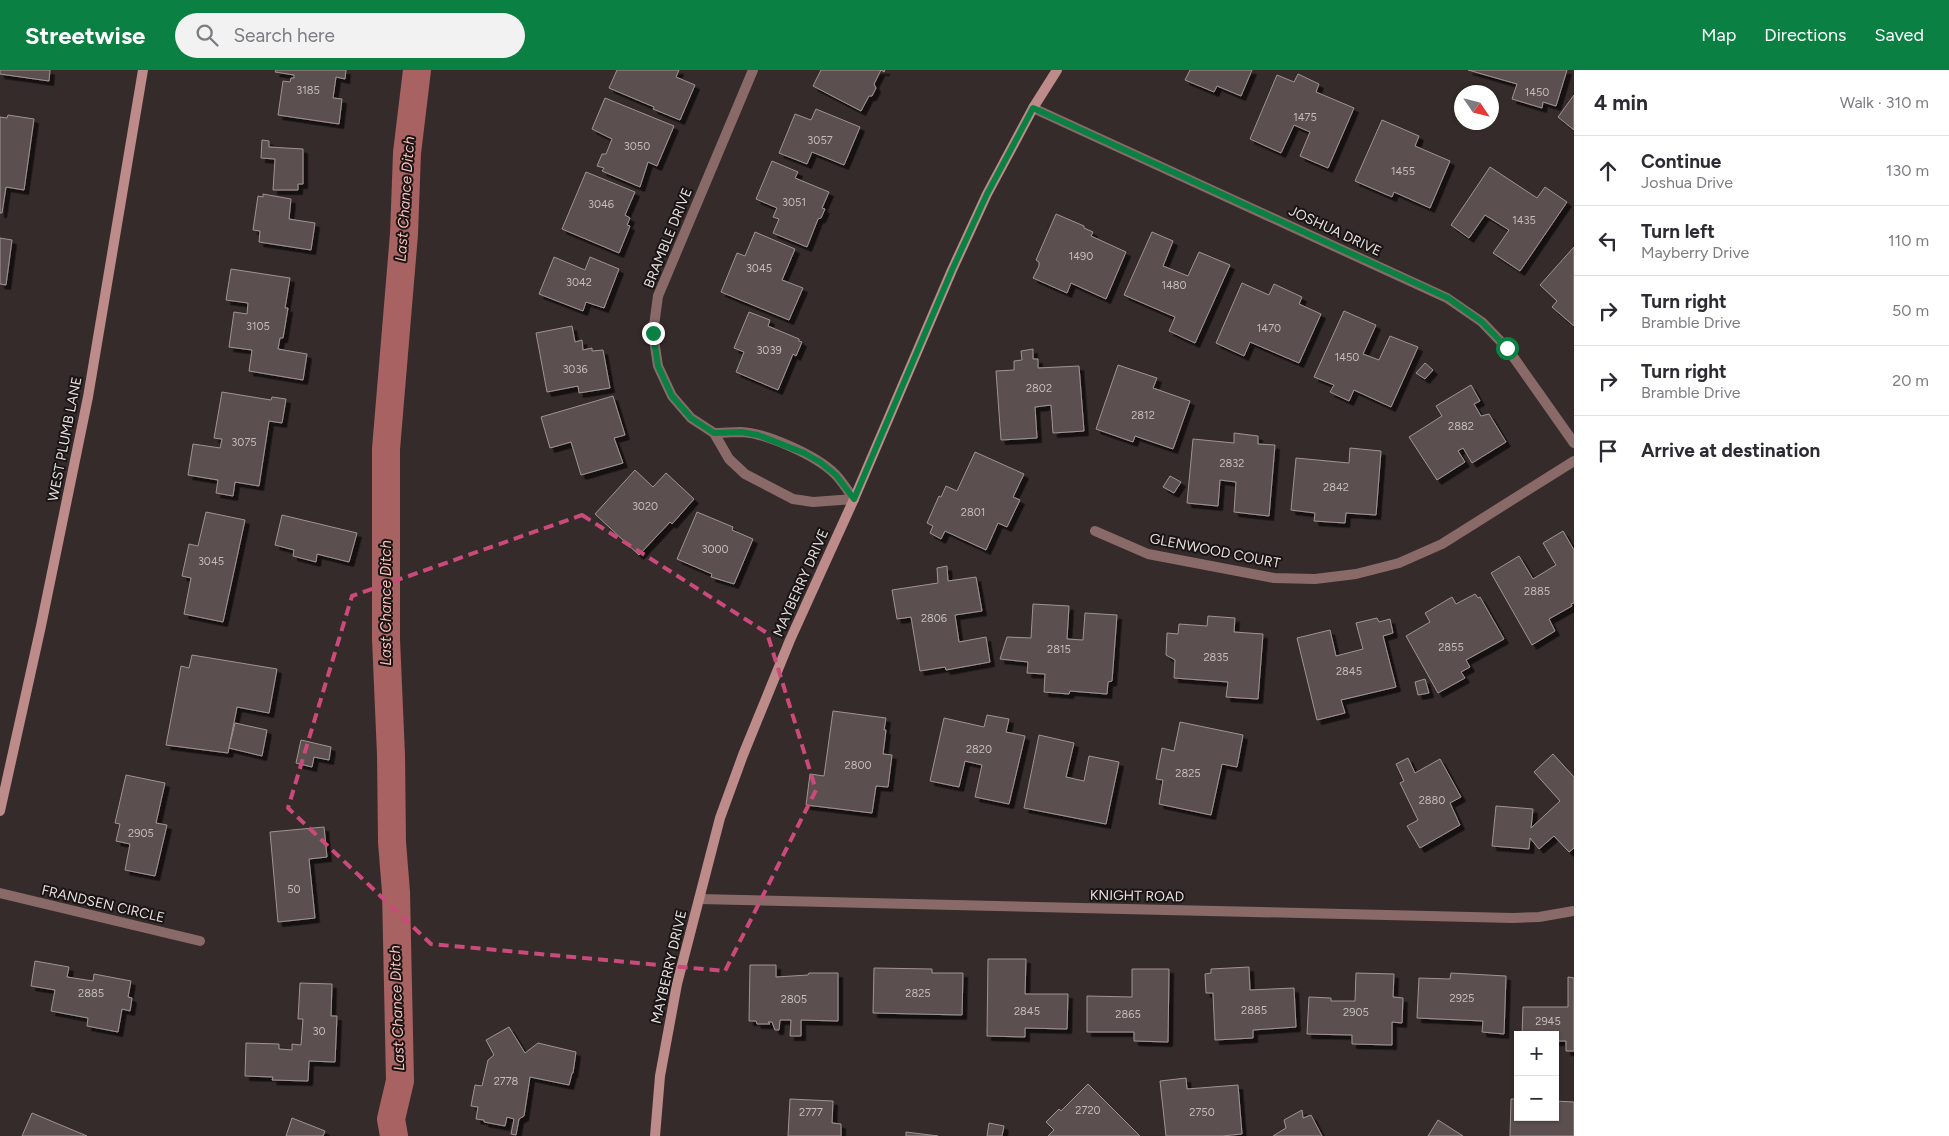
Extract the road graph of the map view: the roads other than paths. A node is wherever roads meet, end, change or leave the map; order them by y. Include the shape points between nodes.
1 (143, 70) edge
2 (753, 70) edge
3 (1057, 70) edge
4 (1033, 108) junction
5 (714, 433) junction
6 (1574, 443) edge
7 (1574, 461) edge
8 (854, 499) junction
9 (1095, 532) dead end
10 (0, 811) edge
11 (0, 893) edge
12 (699, 898) junction
13 (1574, 911) edge
14 (200, 941) dead end
15 (655, 1136) edge

1 - 10 main road, WEST PLUMB LANE via 88,397
2 - 5 street, BRAMBLE DRIVE via 658,296 653,333 658,366 672,396 691,418
3 - 4 main road, MAYBERRY DRIVE
4 - 6 street, JOSHUA DRIVE via 1448,298 1482,322 1507,348
4 - 8 main road, MAYBERRY DRIVE via 987,194 952,270
5 - 8 street via 758,435 804,453 836,475
5 - 8 street, BRAMBLE DRIVE via 728,458 744,474 793,500
7 - 9 street, GLENWOOD COURT via 1442,544 1400,563 1356,574 1314,579 1274,578 1148,554
8 - 12 main road, MAYBERRY DRIVE via 790,640 743,756 720,818
11 - 14 street, FRANDSEN CIRCLE
12 - 13 street, KNIGHT ROAD via 1503,918 1540,917
12 - 15 main road, MAYBERRY DRIVE via 677,984 660,1076

